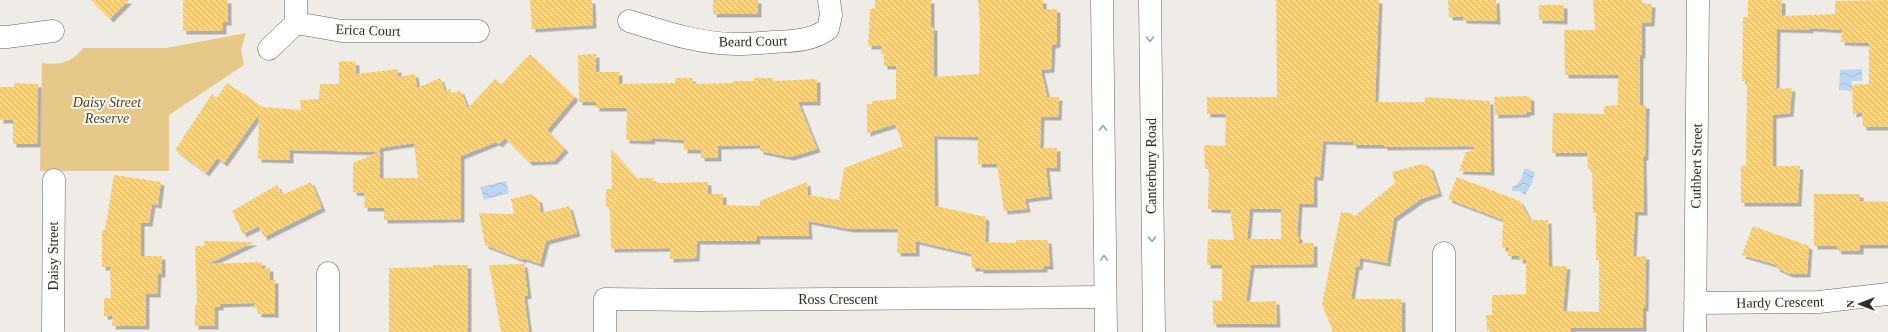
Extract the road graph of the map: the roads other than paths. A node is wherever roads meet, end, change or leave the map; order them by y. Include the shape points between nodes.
1 (296, 0) edge
2 (829, 0) edge
3 (1102, 0) edge
4 (1150, 0) edge
5 (1698, 0) edge
6 (629, 21) dead end
7 (296, 23) junction
8 (53, 31) dead end
9 (478, 31) dead end
10 (0, 37) edge
11 (269, 49) dead end
12 (54, 180) dead end
13 (1444, 253) dead end
14 (328, 273) dead end
15 (1888, 294) edge
16 (1104, 297) junction
17 (1695, 304) junction
18 (53, 332) edge
19 (328, 332) edge
20 (605, 332) edge
21 (1106, 332) edge
22 (1154, 332) edge
23 (1444, 332) edge
24 (1695, 332) edge

1 - 7 street
2 - 6 street, Beard Court via 831,15 828,29 819,36 809,39 736,44 688,38
16 -> 3 street
4 -> 22 street, Canterbury Road
5 - 17 street, Cuthbert Street
7 - 9 street, Erica Court via 342,31
7 - 11 street
8 - 10 street
12 - 18 street, Daisy Street
13 - 23 street
14 - 19 street
15 - 17 street, Hardy Crescent via 1819,302
16 - 20 street, Ross Crescent via 605,299
16 - 21 street
17 - 24 street, Cuthbert Street

